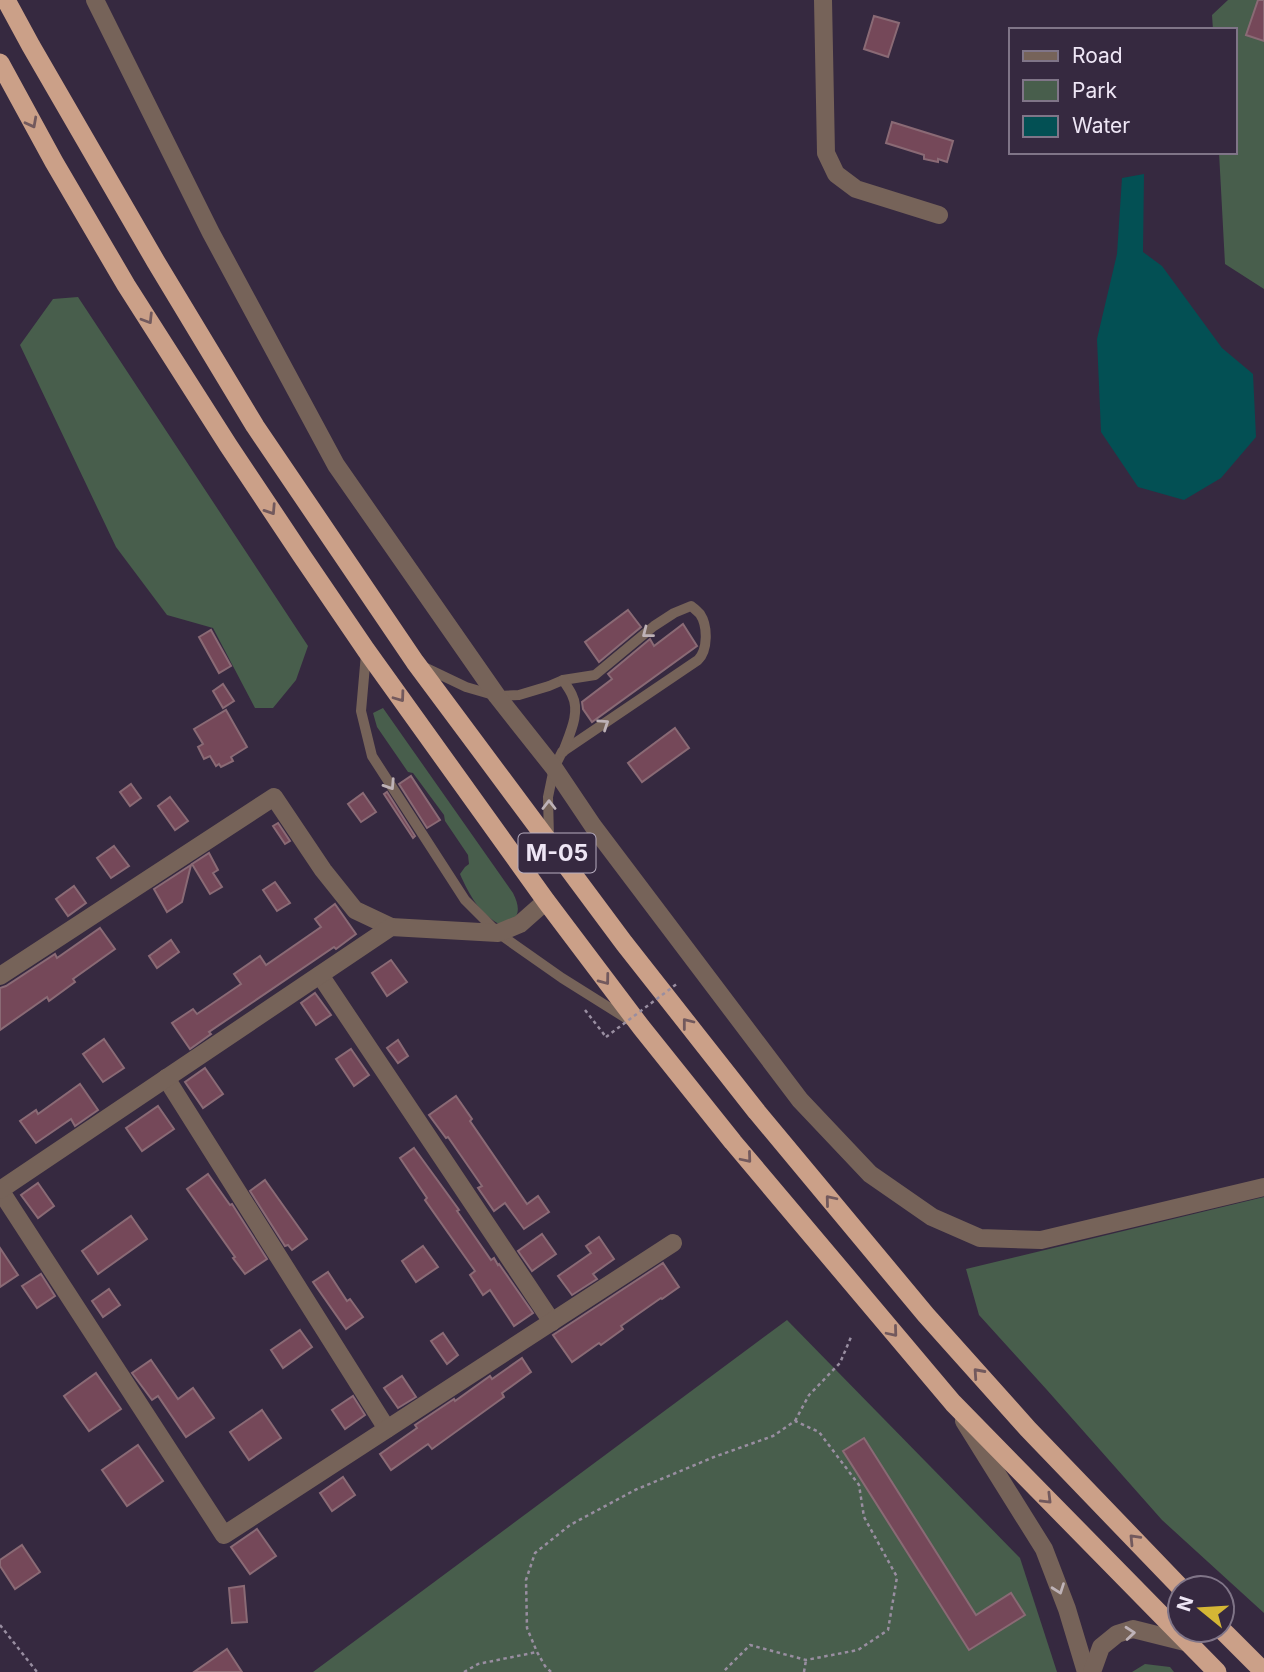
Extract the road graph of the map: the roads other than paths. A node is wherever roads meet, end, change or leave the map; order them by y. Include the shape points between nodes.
1 (6, 0) edge
2 (95, 0) edge
3 (823, 0) edge
4 (0, 63) edge
5 (940, 215) dead end
6 (366, 650) junction
7 (415, 662) junction
8 (563, 680) junction
9 (497, 696) junction
10 (558, 760) junction
11 (550, 842) junction
12 (546, 901) junction
13 (391, 927) junction
14 (498, 933) junction
15 (320, 975) junction
16 (0, 976) edge
17 (641, 1027) junction
18 (166, 1078) junction
19 (1264, 1187) edge
20 (0, 1190) edge
21 (673, 1243) dead end
22 (552, 1322) junction
23 (953, 1403) junction
24 (387, 1429) junction
25 (1167, 1574) edge
26 (1166, 1620) edge
27 (1166, 1637) edge
28 (1190, 1644) edge
29 (1236, 1644) edge
30 (1086, 1672) edge
31 (1092, 1672) edge
32 (1217, 1672) edge
33 (1264, 1672) edge

1 - 7 highway, М-05 via 255,426
2 - 9 street via 211,233 336,464
3 - 5 street via 826,153 836,174 856,189
4 -> 6 highway, М-05 via 126,285
6 -> 12 highway, М-05
6 -> 14 lane via 361,711 372,756 465,900
7 - 9 lane via 466,687
7 - 11 highway, М-05
8 - 9 lane via 519,695
8 - 10 lane via 575,707
10 -> 8 lane via 704,654 706,633 700,614 691,606 674,613 595,675
9 - 10 street
11 -> 10 lane via 548,797
10 - 19 street via 593,826 800,1100 870,1174 932,1217 979,1238 1041,1240
25 -> 11 highway, М-05 via 1027,1429 926,1315 749,1101
12 - 14 street via 520,924
12 -> 17 highway, М-05
13 - 14 street
13 - 15 street
13 - 16 street via 355,910 274,797
14 - 17 lane
15 - 18 street
15 - 22 street
17 -> 23 highway, М-05
18 - 20 street
18 - 24 street
20 - 24 street via 224,1535
21 - 22 street
22 - 24 street
23 -> 26 highway, М-05
23 -> 30 street via 1044,1549
31 -> 27 street via 1101,1647 1117,1634 1133,1629
28 - 32 highway, М-05
29 - 33 highway

